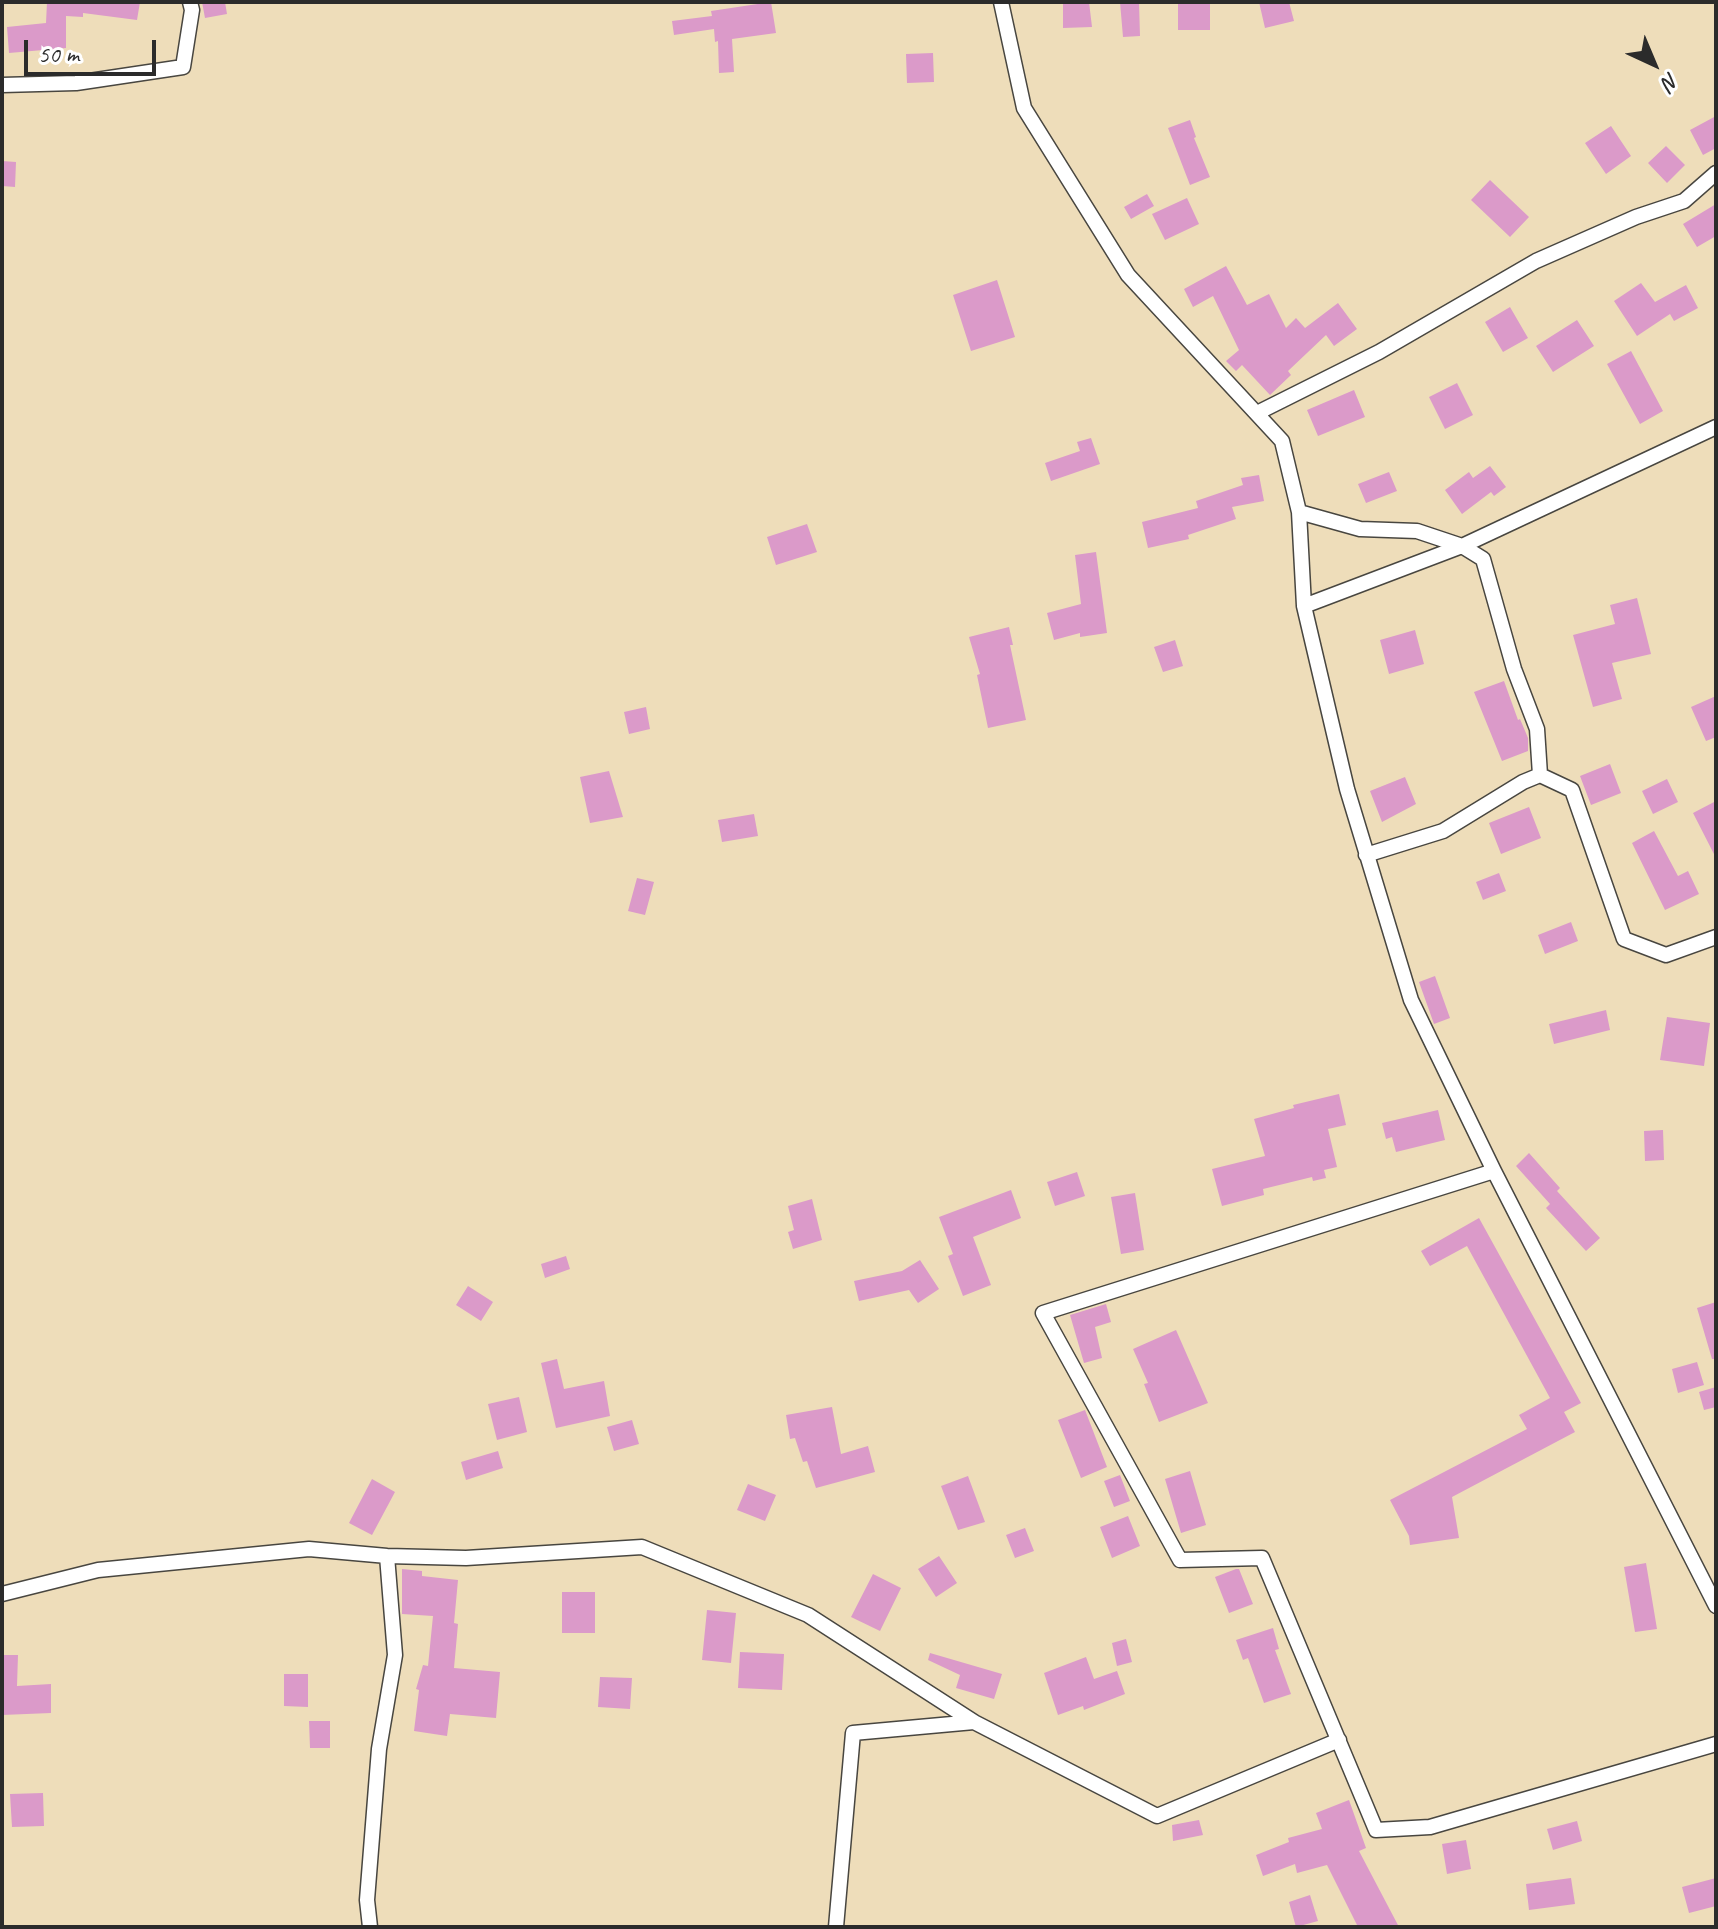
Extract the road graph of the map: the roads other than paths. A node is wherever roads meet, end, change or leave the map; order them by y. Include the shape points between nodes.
1 (190, 2) edge
2 (1001, 2) edge
3 (2, 85) edge
4 (1716, 173) edge
5 (1257, 413) junction
6 (1716, 427) edge
7 (1299, 512) junction
8 (1462, 546) junction
9 (1304, 606) junction
10 (1540, 775) junction
11 (1366, 855) junction
12 (1716, 937) edge
13 (1494, 1171) junction
14 (387, 1556) junction
15 (2, 1594) edge
16 (1716, 1606) edge
17 (974, 1722) junction
18 (1339, 1740) junction
19 (1716, 1744) edge
20 (370, 1927) edge
21 (836, 1927) edge

1 - 3 street via 183,67 76,83
2 - 5 street via 1024,108 1128,275
4 - 5 street via 1684,201 1536,261 1379,352
5 - 7 street via 1282,441
6 - 8 street
7 - 8 street via 1360,529 1417,531
7 - 9 street
8 - 9 street
8 - 10 street via 1483,559 1537,729
9 - 11 street
10 - 11 street via 1443,831
10 - 12 street via 1572,790 1624,939 1666,955
11 - 13 street via 1411,1000
13 - 16 street
13 - 18 street via 1043,1313 1180,1560 1262,1558
14 - 15 street via 309,1549 264,1553 98,1570
14 - 17 street via 466,1558 642,1547 808,1615
14 - 20 street via 395,1655 379,1749 367,1900
17 - 18 street via 1157,1816
17 - 21 street via 853,1733
18 - 19 street via 1376,1830 1430,1827

